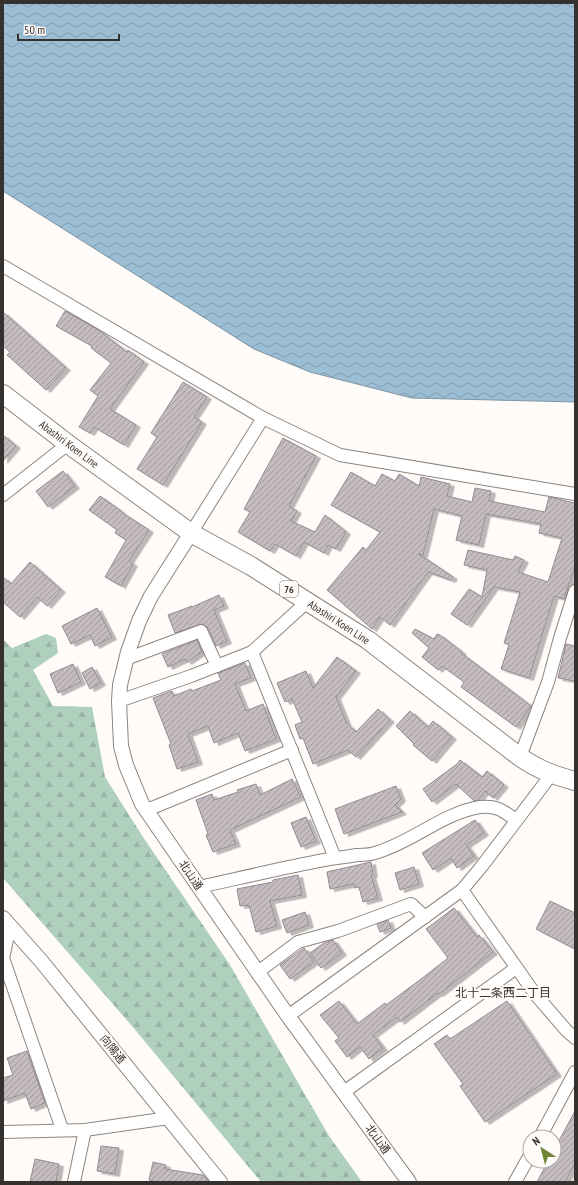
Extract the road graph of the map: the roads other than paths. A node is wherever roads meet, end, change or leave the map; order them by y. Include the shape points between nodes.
1 (3, 266) edge
2 (3, 394) edge
3 (263, 418) junction
4 (68, 444) junction
5 (575, 494) edge
6 (3, 495) edge
7 (191, 533) junction
8 (575, 591) edge
9 (308, 601) junction
10 (252, 652) junction
11 (126, 659) junction
12 (217, 666) junction
13 (119, 701) junction
14 (292, 750) junction
15 (520, 757) junction
16 (551, 775) junction
17 (575, 781) edge
18 (147, 810) junction
19 (516, 820) junction
20 (335, 858) junction
21 (199, 887) junction
22 (462, 890) junction
23 (425, 917) junction
24 (7, 922) edge
25 (3, 958) edge
26 (516, 968) junction
27 (258, 972) junction
28 (288, 1016) junction
29 (575, 1038) edge
30 (575, 1072) edge
31 (344, 1092) junction
32 (168, 1118) junction
33 (62, 1129) junction
34 (544, 1129) edge
35 (85, 1130) junction
36 (3, 1132) edge
37 (522, 1169) edge
38 (74, 1182) edge
39 (220, 1182) edge
40 (409, 1182) edge
41 (515, 1182) edge

1 - 3 street
2 - 4 main road, Abashiri Koen Line / 76
3 - 5 street via 340,455
3 - 7 street
4 - 6 street
4 - 7 main road, Abashiri Koen Line / 76
7 - 9 main road, Abashiri Koen Line / 76
7 - 11 street, 北山通 via 151,596
8 - 15 street via 548,682
9 - 10 street
9 - 15 main road, Abashiri Koen Line / 76 via 368,640
10 - 12 street
10 - 14 street
11 - 12 street via 202,631
11 - 13 street, 北山通
12 - 13 street
13 - 18 street, 北山通 via 121,746 126,765
14 - 18 street
14 - 20 street
15 - 16 main road, Abashiri Koen Line / 76
16 - 17 main road, Abashiri Koen Line / 76
16 - 19 street
18 - 21 street, 北山通
19 - 20 street via 499,808 479,807 437,822 401,843 376,853
19 - 22 street
20 - 21 street
21 - 27 street, 北山通
22 - 23 street
22 - 26 street
23 - 27 street via 411,904 338,931 298,942
23 - 28 street
24 - 25 street
24 - 32 street, 向陽通
25 - 33 street
26 - 29 street via 535,994
26 - 31 street
27 - 28 street, 北山通
28 - 31 street, 北山通
30 - 34 street
31 - 40 street, 北山通
32 - 35 street
32 - 39 street, 向陽通
33 - 35 street
33 - 36 street
35 - 38 street
37 - 41 street

